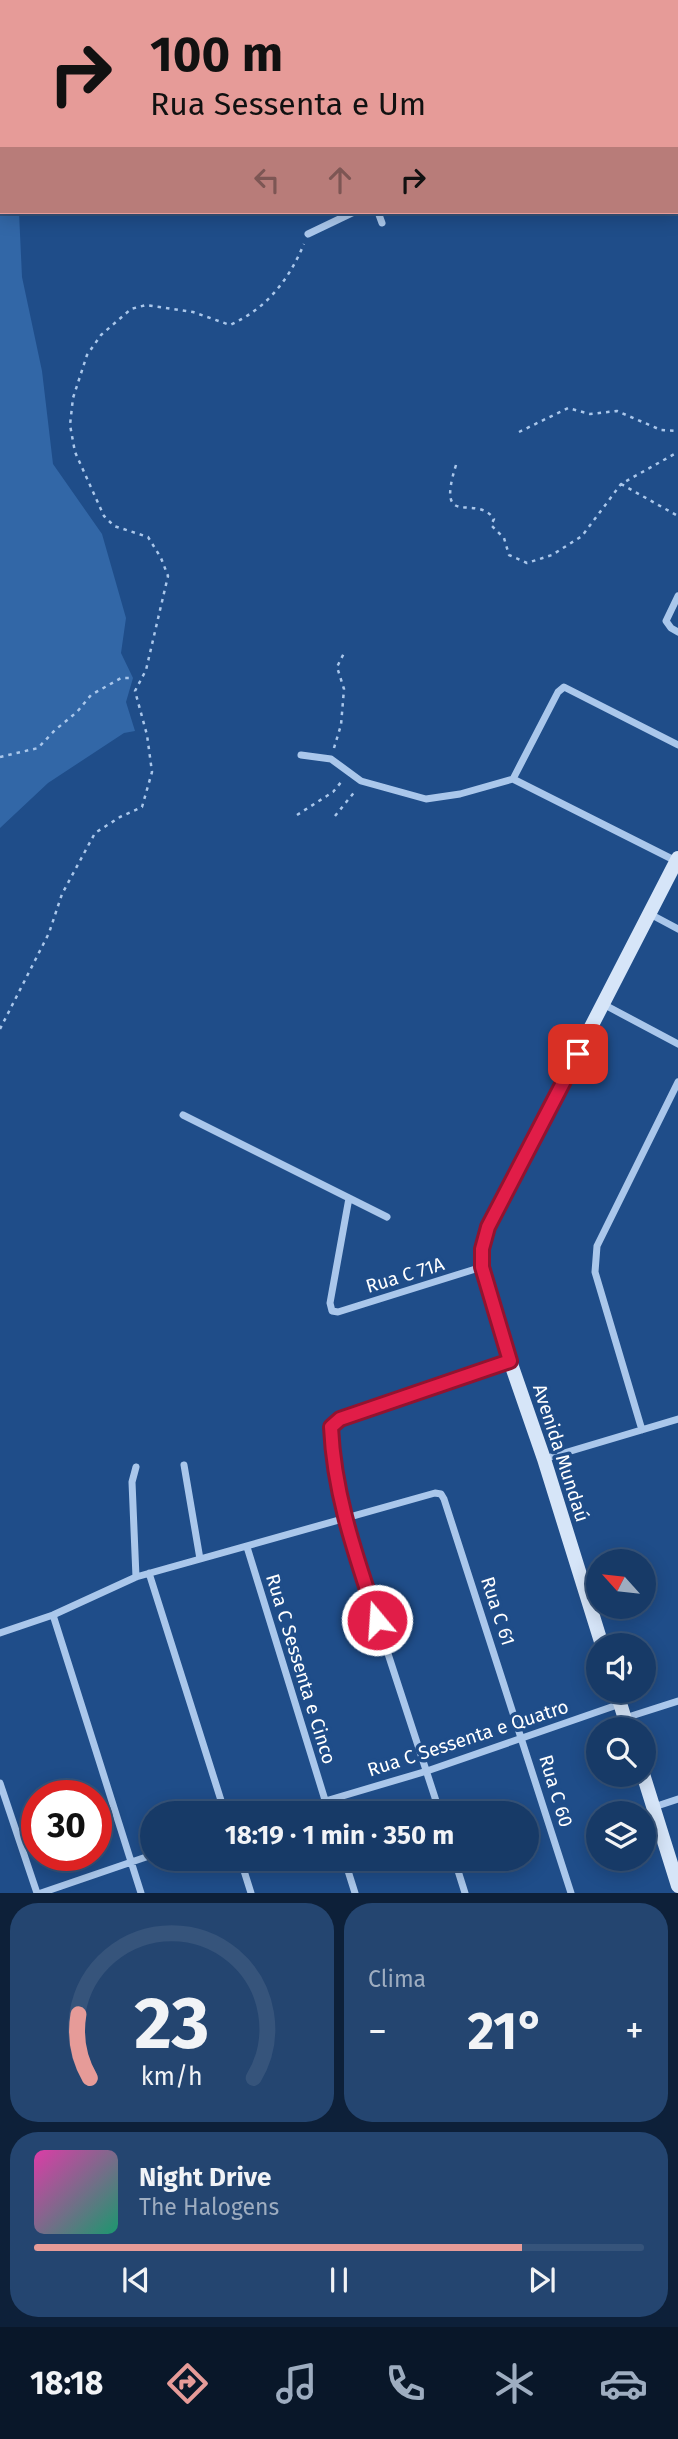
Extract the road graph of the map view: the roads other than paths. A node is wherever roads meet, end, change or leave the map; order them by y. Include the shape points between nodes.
1 (350, 214) edge
2 (379, 214) edge
3 (382, 223) dead end
4 (308, 234) road end
5 (678, 596) edge
6 (678, 632) edge
7 (678, 745) edge
8 (300, 755) dead end
9 (513, 779) junction
10 (677, 860) edge
11 (650, 914) junction
12 (678, 929) edge
13 (603, 1004) junction
14 (678, 1044) edge
15 (678, 1082) edge
16 (183, 1115) dead end
17 (349, 1198) junction
18 (387, 1217) dead end
19 (482, 1267) junction
20 (510, 1361) junction
21 (678, 1419) edge
22 (642, 1430) junction
23 (544, 1459) junction
24 (184, 1465) dead end
25 (136, 1466) dead end
26 (344, 1519) junction
27 (247, 1547) junction
28 (200, 1559) junction
29 (149, 1573) junction
30 (136, 1577) junction
31 (53, 1615) junction
32 (0, 1633) edge
33 (598, 1633) edge
34 (678, 1701) edge
35 (622, 1710) edge
36 (523, 1739) junction
37 (427, 1771) junction
38 (0, 1783) edge
39 (678, 1799) edge
40 (221, 1801) edge
41 (325, 1801) joint
42 (436, 1801) edge
43 (656, 1806) edge
44 (656, 1816) edge
45 (140, 1860) edge
46 (130, 1863) junction
47 (244, 1871) edge
48 (348, 1871) edge
49 (458, 1871) edge
50 (678, 1886) edge
51 (39, 1893) edge
52 (141, 1893) edge
53 (251, 1893) edge
54 (355, 1893) edge
55 (465, 1893) edge
56 (571, 1893) edge

1 - 4 street
2 - 3 street
5 - 6 street via 666,621
7 - 9 street via 564,687
8 - 9 street via 331,759 361,781 426,799
9 - 10 street
10 - 11 street, Avenida Mundaú
11 - 12 street
11 - 13 street, Avenida Mundaú
13 - 14 street
13 - 19 street, Avenida Mundaú via 488,1227
15 - 22 street via 597,1246 596,1272
16 - 17 street
17 - 18 street
17 - 19 street, Rua C 71A via 332,1311
19 - 20 street, Avenida Mundaú
20 - 23 street, Avenida Mundaú
20 - 26 street via 340,1419 331,1427 332,1460
21 - 22 street
22 - 23 street
23 - 33 street, Avenida Mundaú
24 - 28 street
25 - 30 street via 131,1482
26 - 27 street
26 - 36 street, Rua C 61 via 440,1494
26 - 37 street
27 - 28 street
27 - 41 street, Rua C Sessenta e Cinco
28 - 29 street
29 - 30 street
29 - 40 street
30 - 31 street
31 - 32 street
31 - 46 street
34 - 35 street, Rua C Sessenta e Quatro
35 - 36 street, Rua C Sessenta e Quatro
36 - 37 street, Rua C Sessenta e Quatro
36 - 56 street, Rua C 60
37 - 41 street, Rua C Sessenta e Quatro
37 - 42 street
38 - 51 street
39 - 43 street
44 - 50 street
45 - 46 street
46 - 51 street
46 - 52 street
47 - 53 street
48 - 54 street
49 - 55 street

